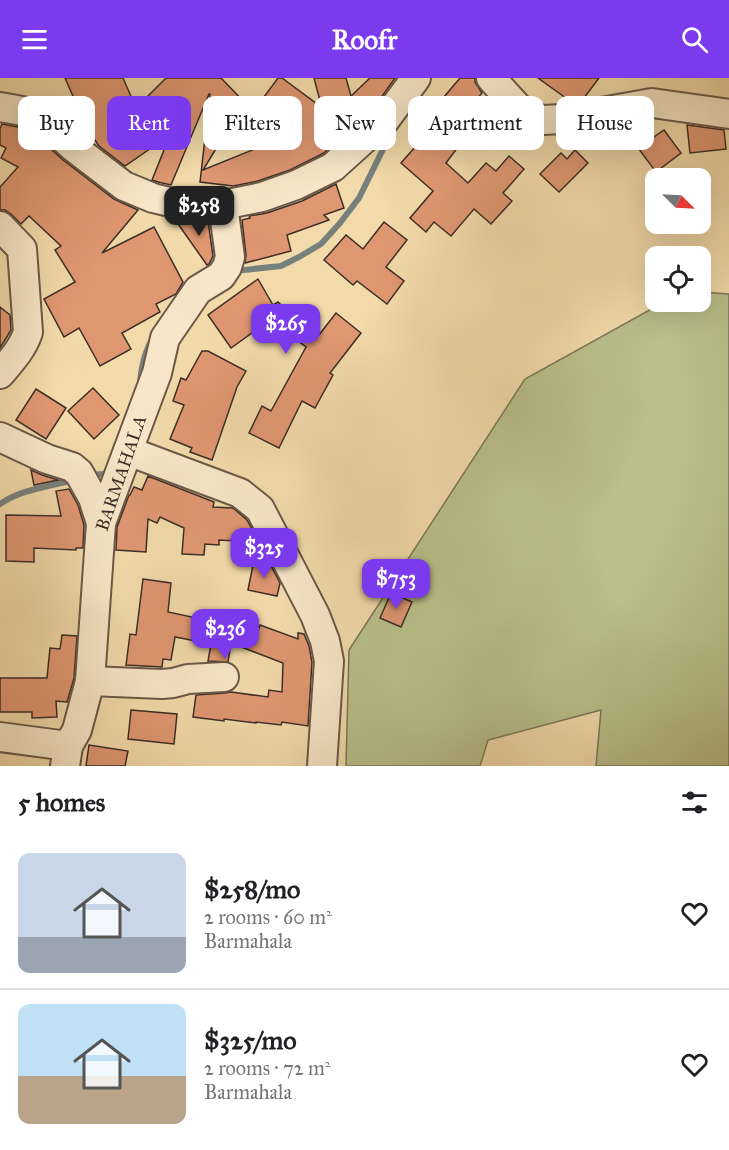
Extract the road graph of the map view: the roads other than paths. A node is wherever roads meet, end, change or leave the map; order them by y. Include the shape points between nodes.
1 (416, 78) edge
2 (491, 78) edge
3 (0, 107) edge
4 (729, 114) edge
5 (223, 205) junction
6 (0, 226) edge
7 (0, 374) edge
8 (0, 437) edge
9 (128, 451) junction
10 (101, 523) junction
11 (224, 677) dead end
12 (90, 681) junction
13 (0, 737) edge
14 (66, 756) edge
15 (322, 766) edge

1 - 5 street via 385,120 333,166 296,185
2 - 4 street via 521,111 543,120 652,103
3 - 5 street via 41,118 124,186 178,204
5 - 9 street, BARMAHALA via 230,257 224,272 198,290 165,338 157,373
6 - 7 street via 22,249 28,332
8 - 10 street via 72,467 93,498
9 - 10 street, BARMAHALA
9 - 15 street via 240,493 260,509 325,641 329,661
10 - 12 street, BARMAHALA
11 - 12 street via 162,684
12 - 14 street, BARMAHALA
13 - 14 street

